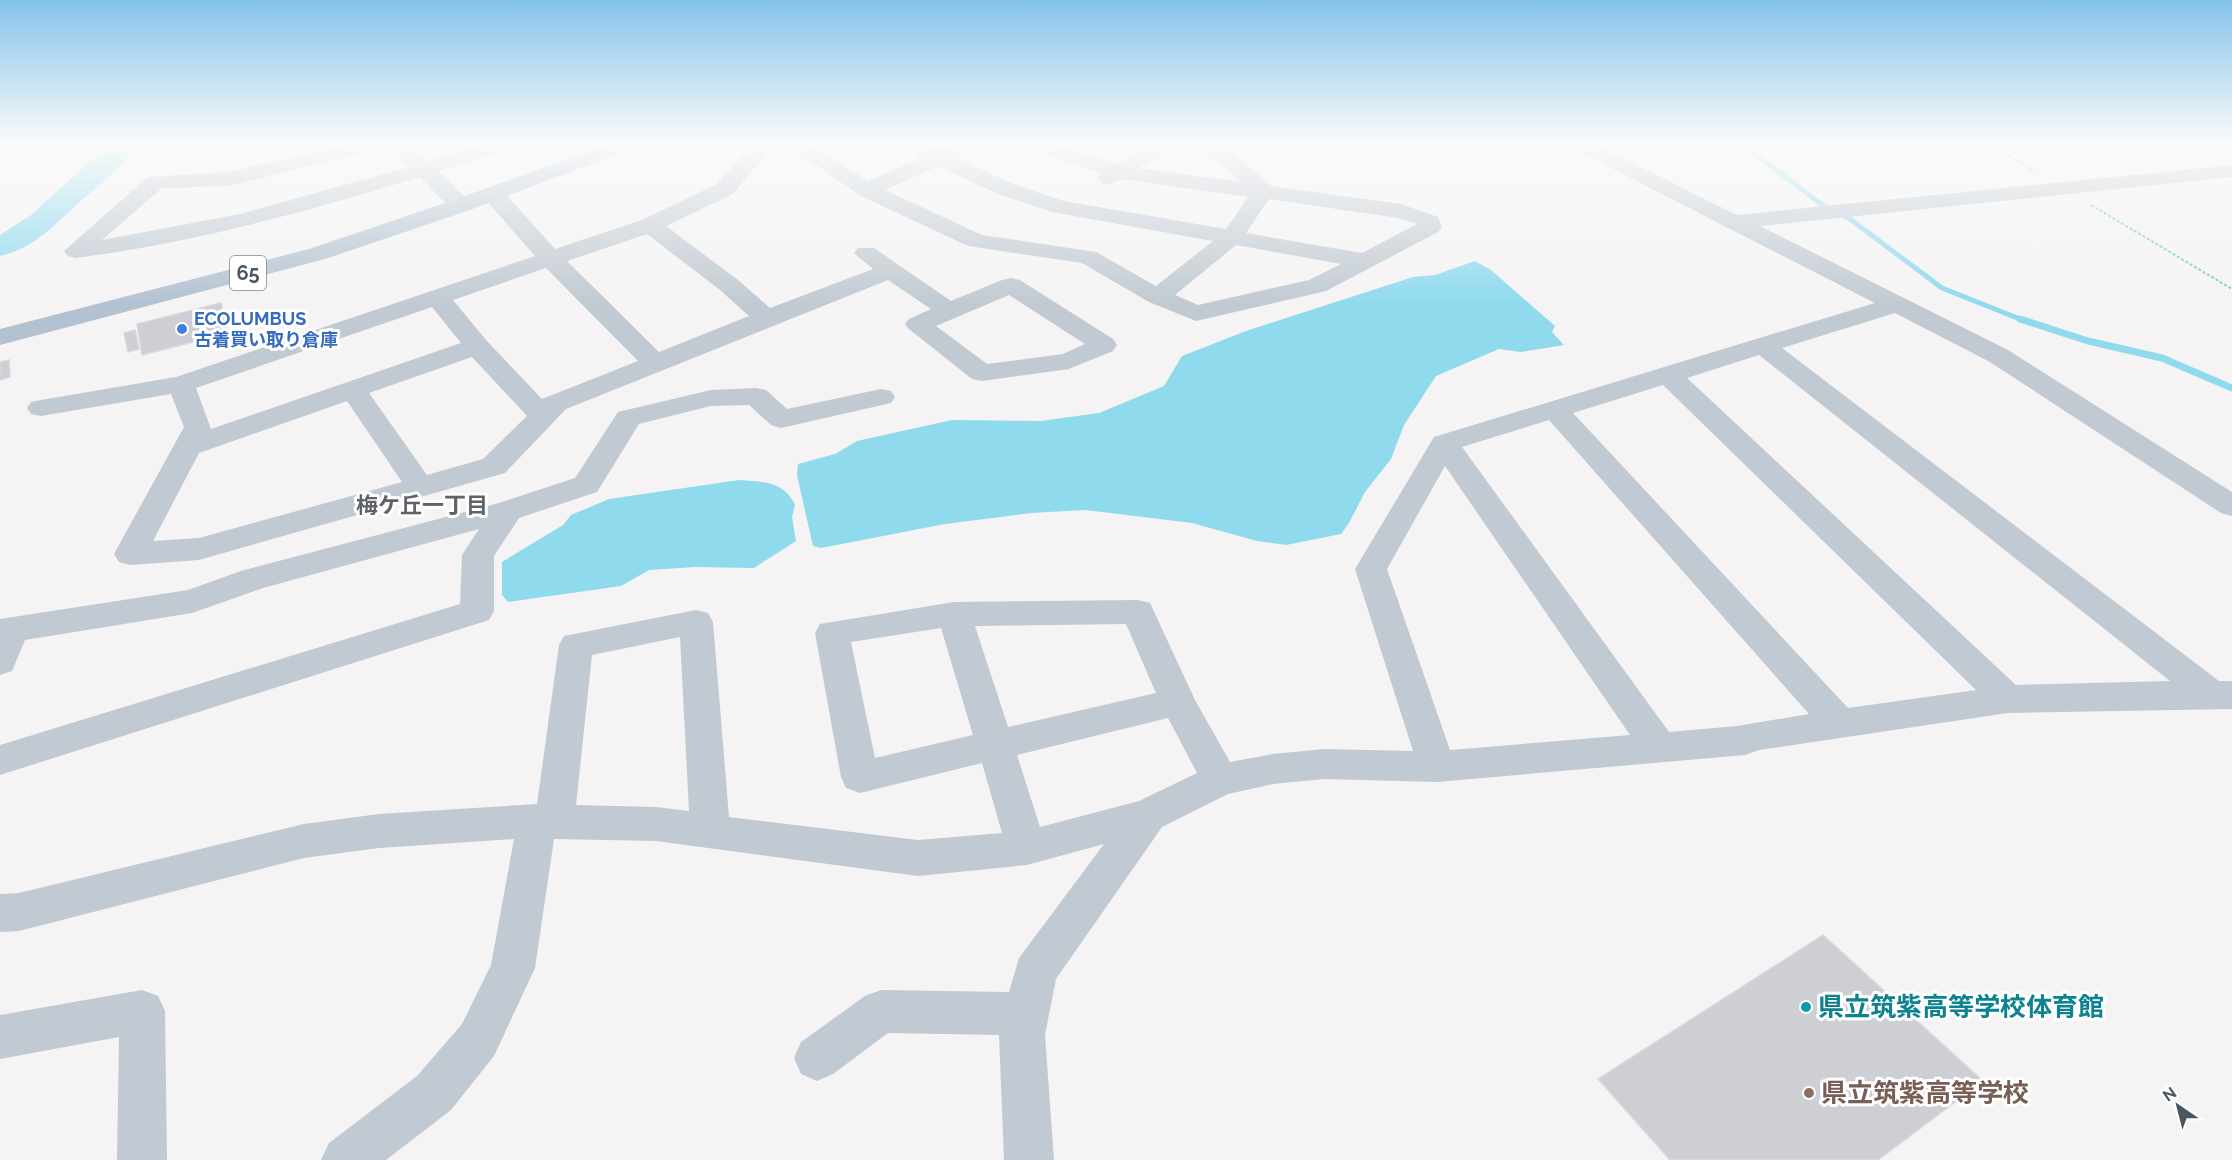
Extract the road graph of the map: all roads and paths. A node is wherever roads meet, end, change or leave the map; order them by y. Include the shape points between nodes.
1 (140, 196) edge
2 (330, 196) edge
3 (452, 196) edge
4 (487, 196) edge
5 (495, 196) edge
6 (710, 196) edge
7 (880, 196) edge
8 (1016, 196) edge
9 (1080, 196) edge
10 (1260, 196) edge
11 (1297, 196) edge
12 (1684, 196) edge
13 (1984, 196) edge
14 (2076, 196) edge
15 (462, 205) junction
16 (1045, 218) junction
17 (1735, 222) junction
18 (650, 225) junction
19 (1232, 237) junction
20 (1007, 244) junction
21 (866, 253) dead end
22 (549, 258) junction
23 (1367, 261) junction
24 (890, 271) junction
25 (2232, 289) edge
26 (437, 297) junction
27 (1158, 297) junction
28 (1895, 305) junction
29 (948, 310) junction
30 (766, 318) junction
31 (0, 337) edge
32 (1762, 345) junction
33 (477, 346) junction
34 (655, 363) junction
35 (1667, 374) junction
36 (181, 384) junction
37 (353, 390) junction
38 (881, 397) dead end
39 (556, 404) junction
40 (41, 408) dead end
41 (1554, 409) junction
42 (1444, 444) junction
43 (185, 448) junction
44 (494, 466) junction
45 (418, 485) junction
46 (2232, 506) edge
47 (516, 508) junction
48 (954, 614) junction
49 (6, 630) edge
50 (0, 662) edge
51 (2222, 694) edge
52 (2008, 699) junction
53 (1178, 702) junction
54 (1839, 723) junction
55 (997, 746) junction
56 (1660, 748) junction
57 (0, 760) edge
58 (1437, 767) junction
59 (1220, 780) junction
60 (1148, 815) junction
61 (546, 822) junction
62 (710, 832) junction
63 (1027, 848) junction
64 (0, 913) edge
65 (1026, 1014) junction
66 (0, 1037) edge
67 (817, 1058) dead end
68 (142, 1160) edge
69 (346, 1160) edge
70 (1029, 1160) edge

1 - 2 street via 76,251 133,245
3 - 15 street
4 - 15 main road, 65
5 - 22 street
6 - 18 street
7 - 20 street via 976,241
8 - 16 street
9 - 16 street
10 - 19 street
11 - 23 street via 1401,212 1430,222 1430,227
12 - 17 street
13 - 17 street
14 - 25 path
15 - 31 main road, 65 via 317,254
16 - 19 street
16 - 20 street
17 - 28 street
18 - 22 street
18 - 30 street
19 - 23 street
19 - 27 street
20 - 27 street via 1088,257
21 - 24 street
22 - 26 street
22 - 34 street
23 - 27 street via 1317,286 1196,314
24 - 29 street
24 - 30 street
26 - 33 street
26 - 36 street
28 - 32 street
28 - 46 street via 1999,356
29 - 29 street via 918,324 982,373 1070,361 1104,345 1011,285
30 - 34 street
32 - 35 street
32 - 51 street
33 - 37 street
33 - 39 street via 538,411
34 - 39 street
35 - 41 street
35 - 52 street
36 - 40 street
36 - 43 street via 198,427
37 - 43 street
37 - 45 street
38 - 47 street via 781,419 756,396 711,398 628,418 586,485
39 - 44 street
41 - 42 street
41 - 54 street
42 - 56 street
42 - 58 street via 1371,569
43 - 45 street via 130,554 199,549
44 - 45 street
44 - 47 street
47 - 49 street via 253,579 192,601
47 - 57 street via 478,555 477,611
48 - 53 street via 1138,612
48 - 55 street
48 - 55 street via 832,633 860,777
49 - 50 street
51 - 52 street
52 - 54 street
53 - 55 street
53 - 59 street
54 - 56 street via 1745,740
55 - 63 street
56 - 58 street
58 - 59 street via 1324,764
59 - 60 street
60 - 63 street
60 - 65 street via 1035,972
61 - 62 street via 656,824
61 - 62 street via 576,645 696,622
61 - 64 street via 379,831 304,841 19,912
61 - 69 street via 513,968 478,1040 434,1093
62 - 63 street via 918,858
65 - 67 street via 881,1011
65 - 70 street via 1022,1035
66 - 68 street via 142,1011

